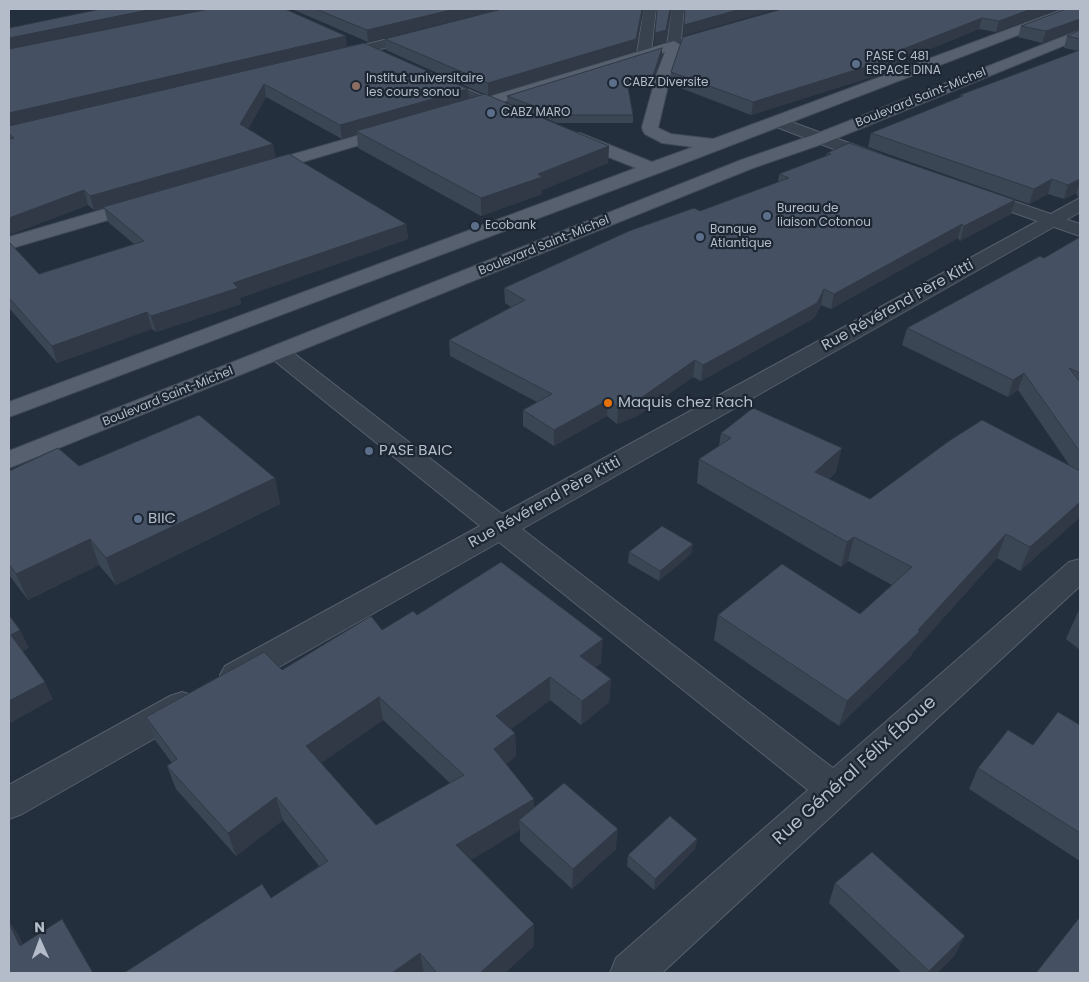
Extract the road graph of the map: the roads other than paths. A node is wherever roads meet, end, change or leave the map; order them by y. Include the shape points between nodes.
1 (650, 9) edge
2 (678, 9) edge
3 (1074, 9) edge
4 (731, 28) edge
5 (430, 32) edge
6 (1080, 34) edge
7 (348, 41) dead end
8 (674, 45) junction
9 (366, 49) junction
10 (644, 53) junction
11 (383, 56) edge
12 (318, 60) edge
13 (418, 72) edge
14 (664, 73) junction
15 (487, 103) junction
16 (448, 114) edge
17 (514, 114) edge
18 (775, 121) junction
19 (410, 125) edge
20 (559, 131) edge
21 (819, 139) junction
22 (717, 143) junction
23 (747, 164) junction
24 (894, 165) edge
25 (650, 167) junction
26 (248, 173) edge
27 (959, 188) edge
28 (162, 198) edge
29 (1080, 204) edge
30 (1052, 220) junction
31 (1080, 230) edge
32 (9, 243) edge
33 (279, 353) junction
34 (9, 410) edge
35 (9, 460) edge
36 (500, 528) junction
37 (1080, 569) edge
38 (834, 790) junction
39 (9, 803) edge
40 (631, 973) edge

1 - 10 street
2 - 8 street
3 - 18 main road, Boulevard Saint-Michel
4 - 8 street
5 - 9 street
6 - 21 main road, Boulevard Saint-Michel
7 - 9 street
8 - 10 main road
8 - 14 main road
9 - 11 street
9 - 12 street
10 - 14 main road
10 - 15 main road
13 - 15 street
14 - 22 main road via 651,131 684,142
15 - 16 main road
15 - 17 main road
18 - 21 street
18 - 22 main road, Boulevard Saint-Michel
19 - 26 main road
20 - 25 main road
21 - 23 main road, Boulevard Saint-Michel
21 - 24 street
22 - 25 main road, Boulevard Saint-Michel
23 - 25 main road via 686,169
23 - 33 main road, Boulevard Saint-Michel
25 - 34 main road, Boulevard Saint-Michel
27 - 30 street
28 - 32 main road
29 - 30 street, Rue Révérend Père Kitti
30 - 31 street
30 - 36 street, Rue Révérend Père Kitti
33 - 35 main road, Boulevard Saint-Michel
33 - 36 street
36 - 38 street
36 - 39 street, Rue Révérend Père Kitti
37 - 38 street, Rue Général Félix Éboue
38 - 40 street, Rue Général Félix Éboue

